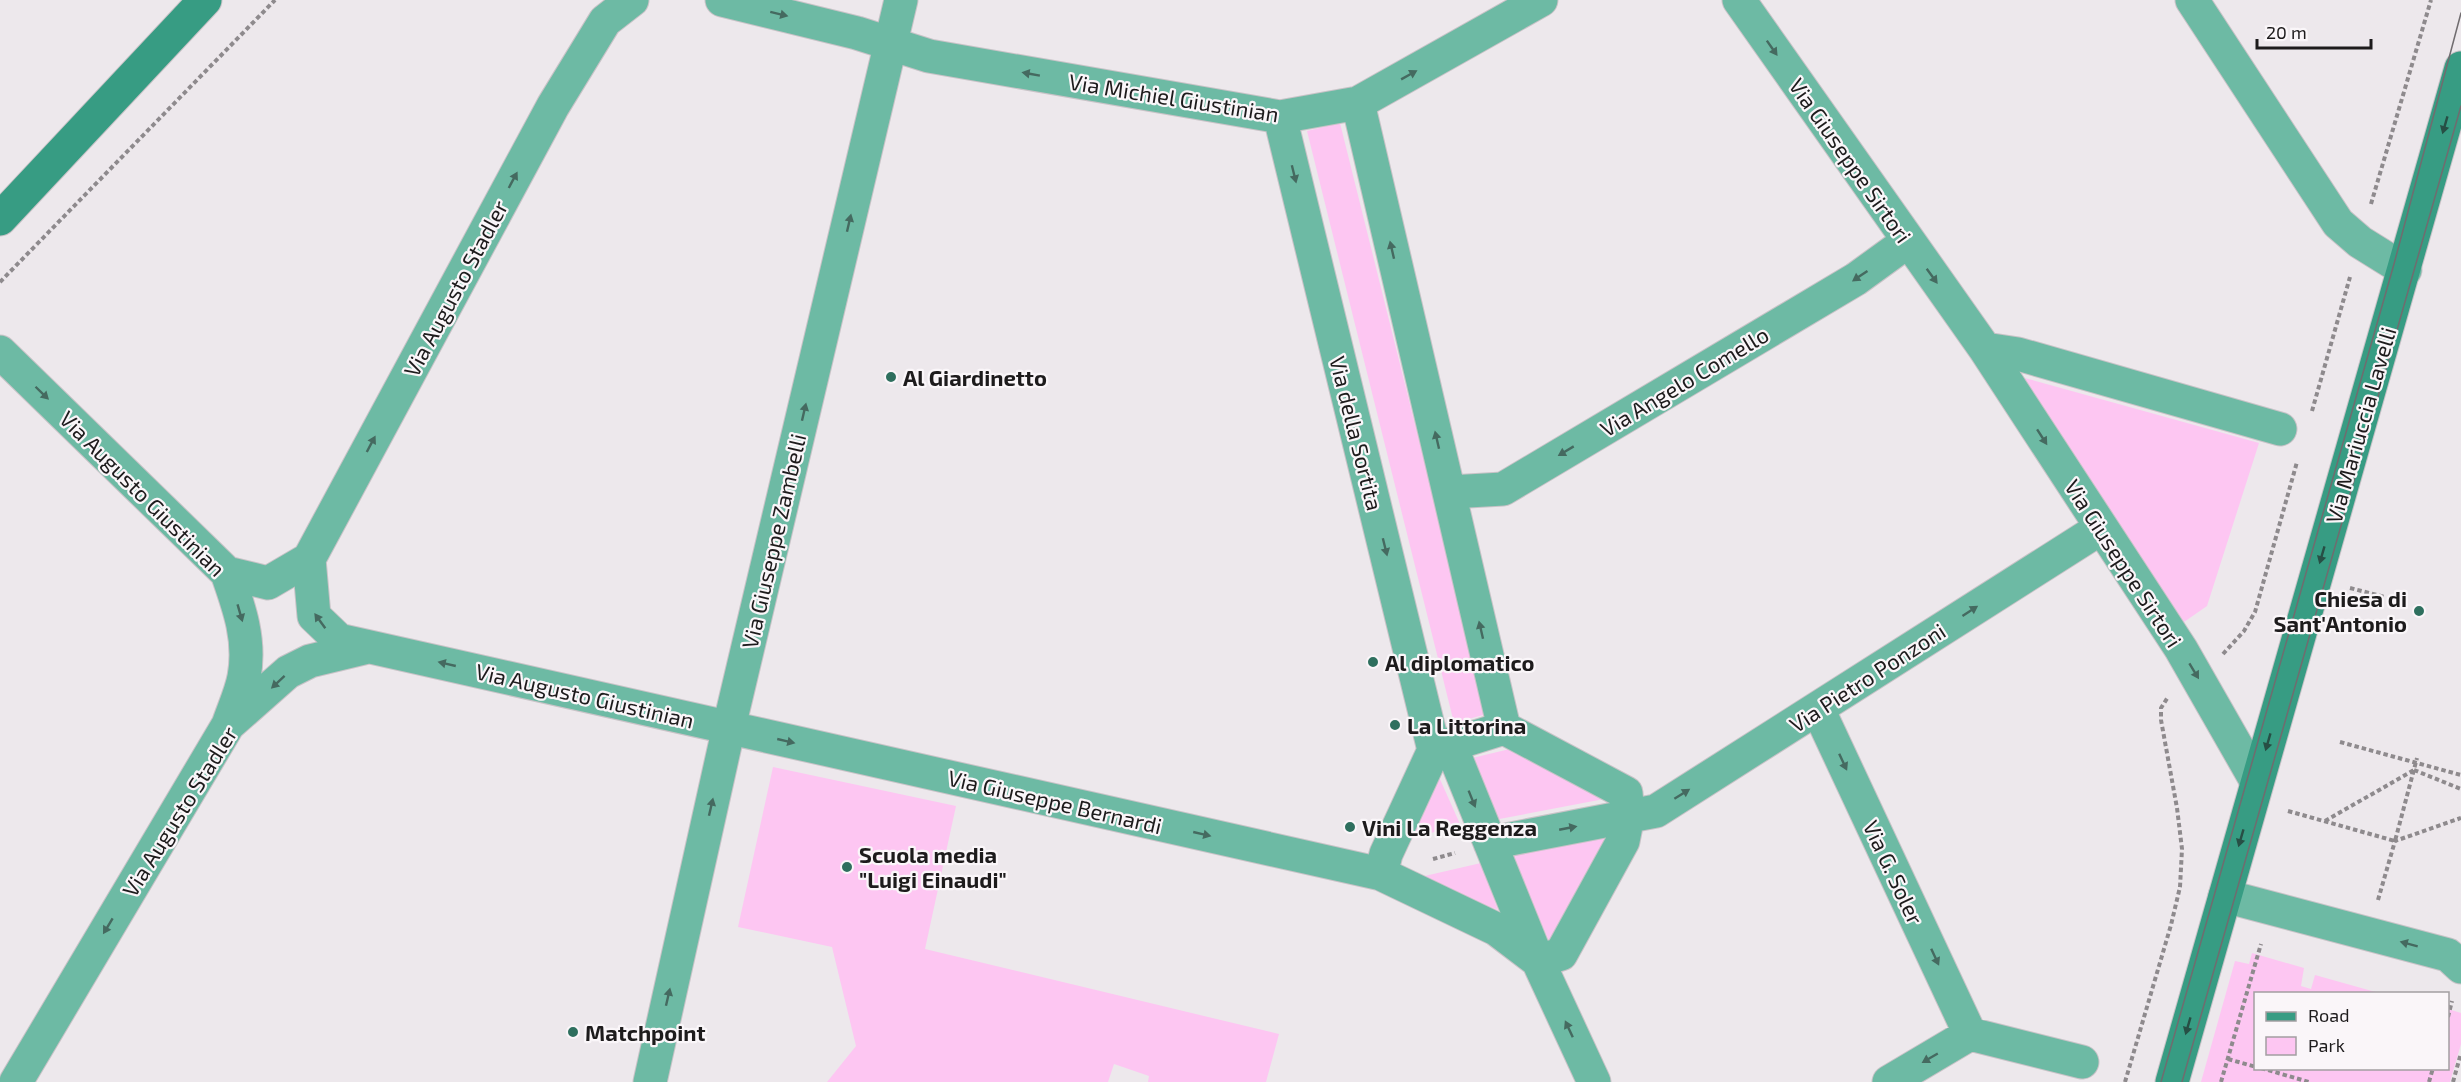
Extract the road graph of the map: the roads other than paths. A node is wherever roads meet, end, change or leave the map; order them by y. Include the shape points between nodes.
1 (205, 0) edge
2 (632, 0) edge
3 (722, 0) edge
4 (901, 0) edge
5 (1541, 0) edge
6 (1738, 0) edge
7 (2192, 0) edge
8 (605, 10) edge
9 (891, 45) junction
10 (2461, 69) edge
11 (1358, 104) junction
12 (1280, 117) junction
13 (0, 219) edge
14 (1907, 242) junction
15 (2405, 270) junction
16 (1985, 349) junction
17 (0, 352) edge
18 (2280, 429) dead end
19 (1450, 492) junction
20 (2101, 528) junction
21 (309, 559) junction
22 (227, 573) junction
23 (370, 646) junction
24 (1818, 709) junction
25 (228, 725) junction
26 (729, 727) junction
27 (1504, 728) junction
28 (1442, 747) junction
29 (2257, 782) junction
30 (1628, 816) junction
31 (1490, 843) junction
32 (1381, 874) junction
33 (2225, 896) junction
34 (1538, 961) junction
35 (2456, 968) edge
36 (1970, 1034) junction
37 (2082, 1062) dead end
38 (652, 1068) edge
39 (16, 1082) edge
40 (1594, 1082) edge
41 (1889, 1082) edge
42 (2172, 1082) edge

1 - 13 street
2 - 8 street
3 -> 9 street, Via Michiel Giustinian
4 - 9 street, Via Giuseppe Zambelli
11 -> 5 street, Via Michiel Giustinian
6 -> 14 street, Via Giuseppe Sirtori
7 - 15 street via 2337,223
21 -> 8 street, Via Augusto Stadler
12 -> 9 street, Via Michiel Giustinian via 929,56
26 -> 9 street, Via Giuseppe Zambelli
10 -> 15 street, Via Mariuccia Lavelli
11 - 12 street, Via Michiel Giustinian
19 -> 11 street
12 -> 28 street, Via della Sortita
14 -> 16 street, Via Giuseppe Sirtori
14 -> 19 street, Via Angelo Comello via 1856,279 1503,489
15 -> 29 street, Via Mariuccia Lavelli
16 - 18 street via 2018,354
16 -> 20 street, Via Giuseppe Sirtori
17 -> 22 street, Via Augusto Giustinian
27 -> 19 street
24 -> 20 street, Via Pietro Ponzoni
20 -> 29 street, Via Giuseppe Sirtori via 2181,649
21 - 22 street via 268,583
23 -> 21 street via 339,640 314,616
22 -> 25 street, Via Augusto Giustinian via 242,618 246,648 244,678
23 -> 25 street, Via Augusto Stadler via 310,661 288,672
26 -> 23 street, Via Augusto Giustinian
30 -> 24 street, Via Pietro Ponzoni via 1656,811
24 -> 36 street, Via G. Soler
25 -> 39 street, Via Augusto Stadler
26 -> 32 street, Via Giuseppe Bernardi
38 -> 26 street, Via Giuseppe Zambelli
27 - 28 street
27 - 30 street via 1626,793
28 -> 31 street, Via della Sortita
28 - 32 street via 1386,854
29 -> 33 street, Via Mariuccia Lavelli
31 -> 30 street, Via Pietro Ponzoni
30 - 34 street via 1623,841 1561,954
31 - 34 street, Via della Sortita
32 - 34 street, Via Giuseppe Bernardi via 1496,929
35 -> 33 street
33 -> 42 street, Via Mariuccia Lavelli
40 -> 34 street, Via della Sortita
36 - 37 street
36 -> 41 street

